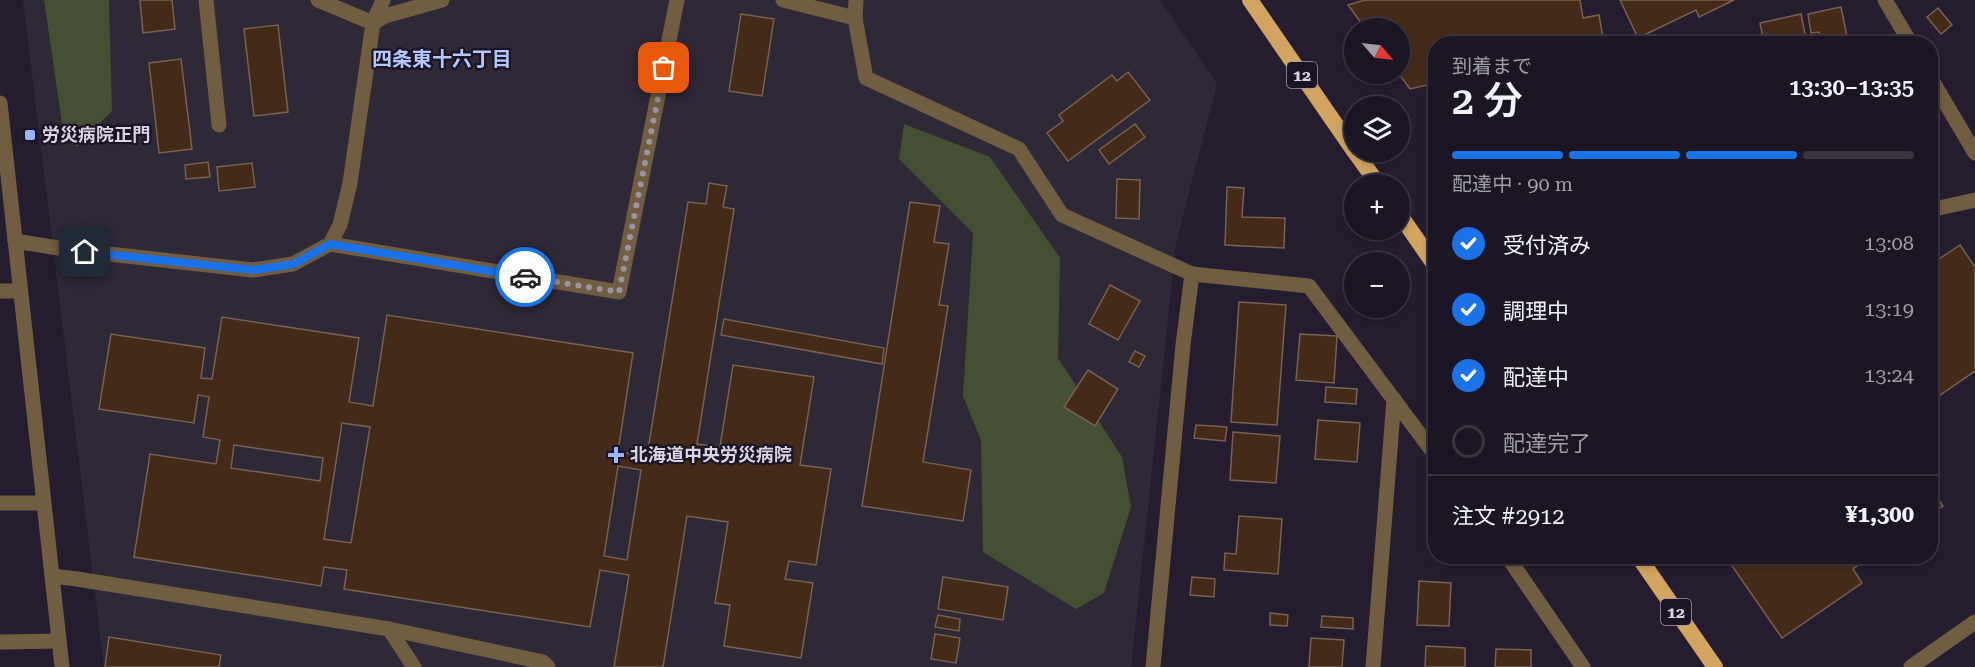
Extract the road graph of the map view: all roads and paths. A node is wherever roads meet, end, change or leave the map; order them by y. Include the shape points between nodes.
1 (206, 0) edge
2 (318, 0) edge
3 (382, 0) edge
4 (442, 0) edge
5 (677, 0) edge
6 (783, 0) edge
7 (856, 0) edge
8 (1250, 0) edge
9 (1886, 0) edge
10 (855, 18) junction
11 (373, 23) junction
12 (1906, 36) edge
13 (1938, 91) edge
14 (0, 104) edge
15 (219, 125) dead end
16 (1344, 135) edge
17 (1975, 153) edge
18 (1975, 200) edge
19 (1938, 208) edge
20 (1410, 229) edge
21 (15, 241) junction
22 (330, 244) junction
23 (1428, 255) edge
24 (1192, 274) junction
25 (0, 291) edge
26 (20, 291) junction
27 (1394, 399) junction
28 (1428, 445) edge
29 (0, 503) edge
30 (44, 503) junction
31 (1512, 564) edge
32 (1644, 564) edge
33 (52, 576) junction
34 (1975, 622) edge
35 (389, 629) junction
36 (59, 641) junction
37 (0, 642) edge
38 (62, 667) edge
39 (414, 667) edge
40 (548, 667) edge
41 (1153, 667) edge
42 (1373, 667) edge
43 (1583, 667) edge
44 (1715, 667) edge
45 (1911, 667) edge

1 - 15 street
2 - 11 street
3 - 11 street
4 - 11 street
5 - 22 street via 619,292
6 - 10 street
7 - 10 street
8 - 16 highway, 12
9 - 12 street
10 - 24 street via 866,78 1019,149 1062,215
11 - 22 street via 350,183 340,225
13 - 17 street
14 - 21 street
18 - 19 street
20 - 23 highway
21 - 22 street via 253,270 294,264
21 - 26 street
24 - 27 street via 1309,286
24 - 41 street
25 - 26 street
26 - 30 street
27 - 28 street
27 - 42 street
29 - 30 street
30 - 33 street
31 - 43 street
32 - 44 highway, 12
33 - 35 street
33 - 36 street
34 - 45 street
35 - 39 street
35 - 40 street via 543,662
36 - 37 street
36 - 38 street

